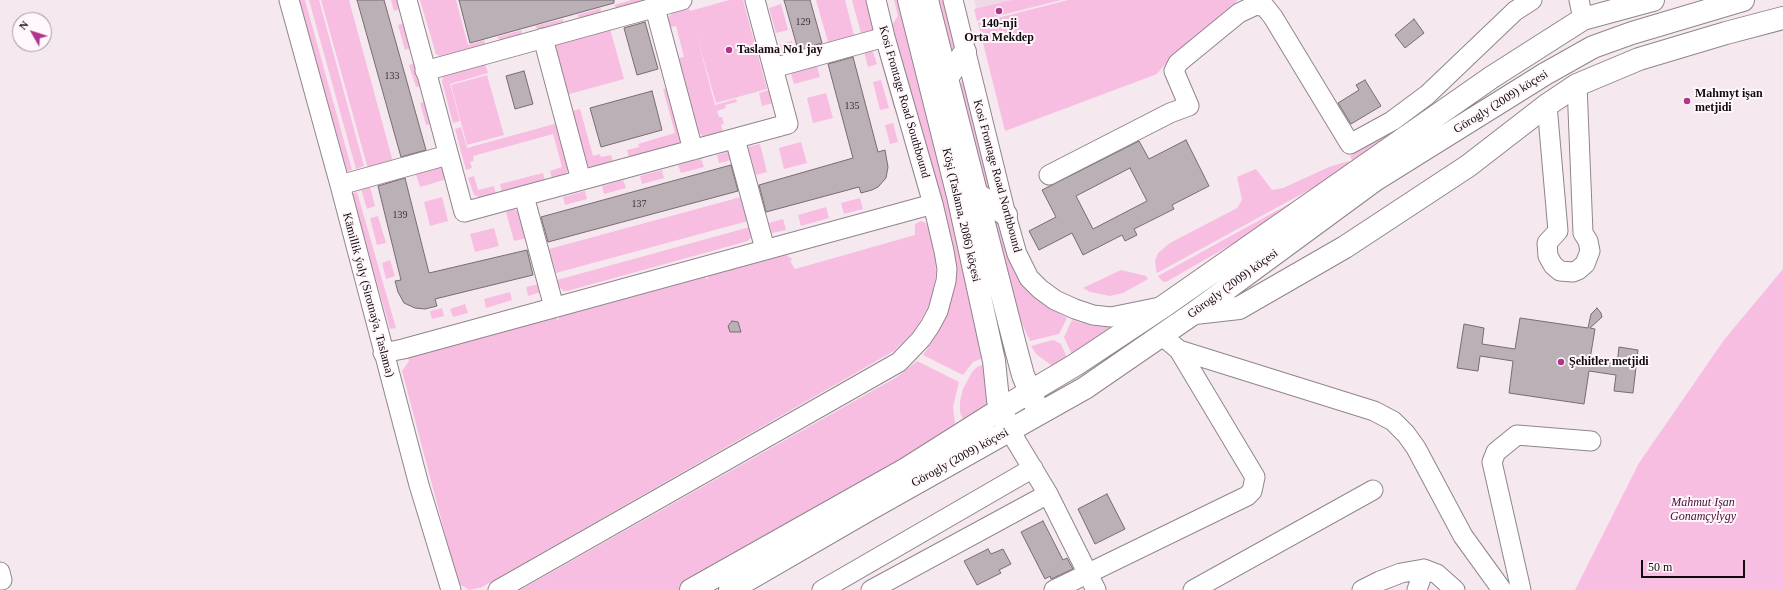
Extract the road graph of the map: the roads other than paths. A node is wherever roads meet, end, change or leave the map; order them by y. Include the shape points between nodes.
1 (288, 0) edge
2 (406, 0) edge
3 (682, 0) edge
4 (755, 0) edge
5 (876, 0) edge
6 (909, 0) edge
7 (928, 0) edge
8 (1532, 0) edge
9 (1653, 0) edge
10 (1743, 0) edge
11 (958, 1) edge
12 (655, 8) junction
13 (1581, 10) edge
14 (1783, 18) edge
15 (885, 37) junction
16 (543, 38) junction
17 (965, 52) junction
18 (773, 68) junction
19 (425, 71) junction
20 (947, 78) junction
21 (1576, 85) junction
22 (1547, 105) junction
23 (735, 139) junction
24 (693, 150) junction
25 (448, 155) junction
26 (1049, 175) dead end
27 (581, 180) junction
28 (340, 185) junction
29 (976, 193) junction
30 (524, 196) junction
31 (934, 204) junction
32 (1006, 215) junction
33 (765, 249) junction
34 (1164, 306) junction
35 (554, 307) junction
36 (1194, 313) junction
37 (1161, 335) junction
38 (1179, 350) junction
39 (383, 353) junction
40 (1031, 393) junction
41 (1001, 409) junction
42 (1039, 413) junction
43 (1010, 431) junction
44 (1591, 441) dead end
45 (1032, 468) junction
46 (1373, 490) dead end
47 (1048, 494) junction
48 (1424, 569) junction
49 (1087, 573) junction
50 (1450, 588) edge
51 (451, 590) edge
52 (498, 590) edge
53 (691, 590) edge
54 (730, 590) edge
55 (822, 590) edge
56 (871, 590) edge
57 (1054, 590) edge
58 (1096, 590) edge
59 (1194, 590) edge
60 (1362, 590) edge
61 (1417, 590) edge
62 (1502, 590) edge
63 (1521, 590) edge

1 - 28 street, Kämillik ýoly (Sirotnaýa, Taslama)
2 - 19 street
3 - 12 street
4 - 18 street
5 - 15 street, Kosi Frontage Road Southbound
6 - 41 main road, Köşi (Taslama, 2086) köçesi via 958,196 994,361
7 - 20 main road, Köşi (Taslama, 2086) köçesi
8 - 26 street via 1515,11 1427,95 1392,121 1350,144 1273,17 1265,7 1256,5 1239,13 1178,63 1174,71 1188,106
9 - 13 main road, Görogly (2009) köçesi
10 - 36 main road, Görogly (2009) köçesi via 1593,47 1545,74 1375,180
11 - 17 street, Kosi Frontage Road Northbound
12 - 16 street
12 - 24 street
13 - 34 main road, Görogly (2009) köçesi via 1492,77
14 - 21 main road via 1639,59
15 - 18 street
15 - 31 street, Kosi Frontage Road Southbound
16 - 19 street
16 - 27 street
17 - 20 main road
17 - 32 street, Kosi Frontage Road Northbound
18 - 23 street via 788,124
19 - 25 street
20 - 29 main road, Köşi (Taslama, 2086) köçesi
21 - 22 main road
21 - 22 street via 1583,233 1590,251 1585,264 1573,272 1560,271 1548,256 1547,243 1558,231
22 - 36 main road via 1468,166 1345,247 1239,308
23 - 24 street
23 - 33 street
24 - 27 street
25 - 28 street
25 - 30 street via 464,212
27 - 30 street
28 - 39 street, Kämillik ýoly (Sirotnaýa, Taslama)
29 - 32 main road
29 - 40 main road, Köşi (Taslama, 2086) köçesi via 1023,375
30 - 35 street
31 - 33 street
31 - 52 street, Kosi Frontage Road Southbound via 947,269 946,281 938,311 930,326 899,362
32 - 34 street, Kosi Frontage Road Northbound via 1017,254 1029,278 1055,300 1093,315 1111,316
33 - 35 street
34 - 40 main road, Görogly (2009) köçesi
35 - 39 street
36 - 37 main road, Görogly (2009) köçesi
37 - 38 street
37 - 42 main road, Görogly (2009) köçesi via 1085,388
38 - 49 street via 1255,477 1255,484 1247,496
38 - 62 street via 1374,411 1393,421 1416,448 1463,536
39 - 51 street, Kämillik ýoly (Sirotnaýa, Taslama)
40 - 41 main road, Görogly (2009) köçesi
40 - 42 main road, Köşi (Taslama, 2086) köçesi
41 - 43 main road, Köşi (Taslama, 2086) köçesi
41 - 53 main road, Görogly (2009) köçesi via 906,469
42 - 43 main road, Görogly (2009) köçesi
43 - 45 street
43 - 54 main road, Görogly (2009) köçesi
44 - 63 street via 1517,435 1496,452 1492,462
45 - 47 street
45 - 55 street
46 - 59 street
47 - 49 street
47 - 56 street
48 - 50 street via 1437,574
48 - 60 street via 1402,573
48 - 61 street
49 - 57 street
49 - 58 street

